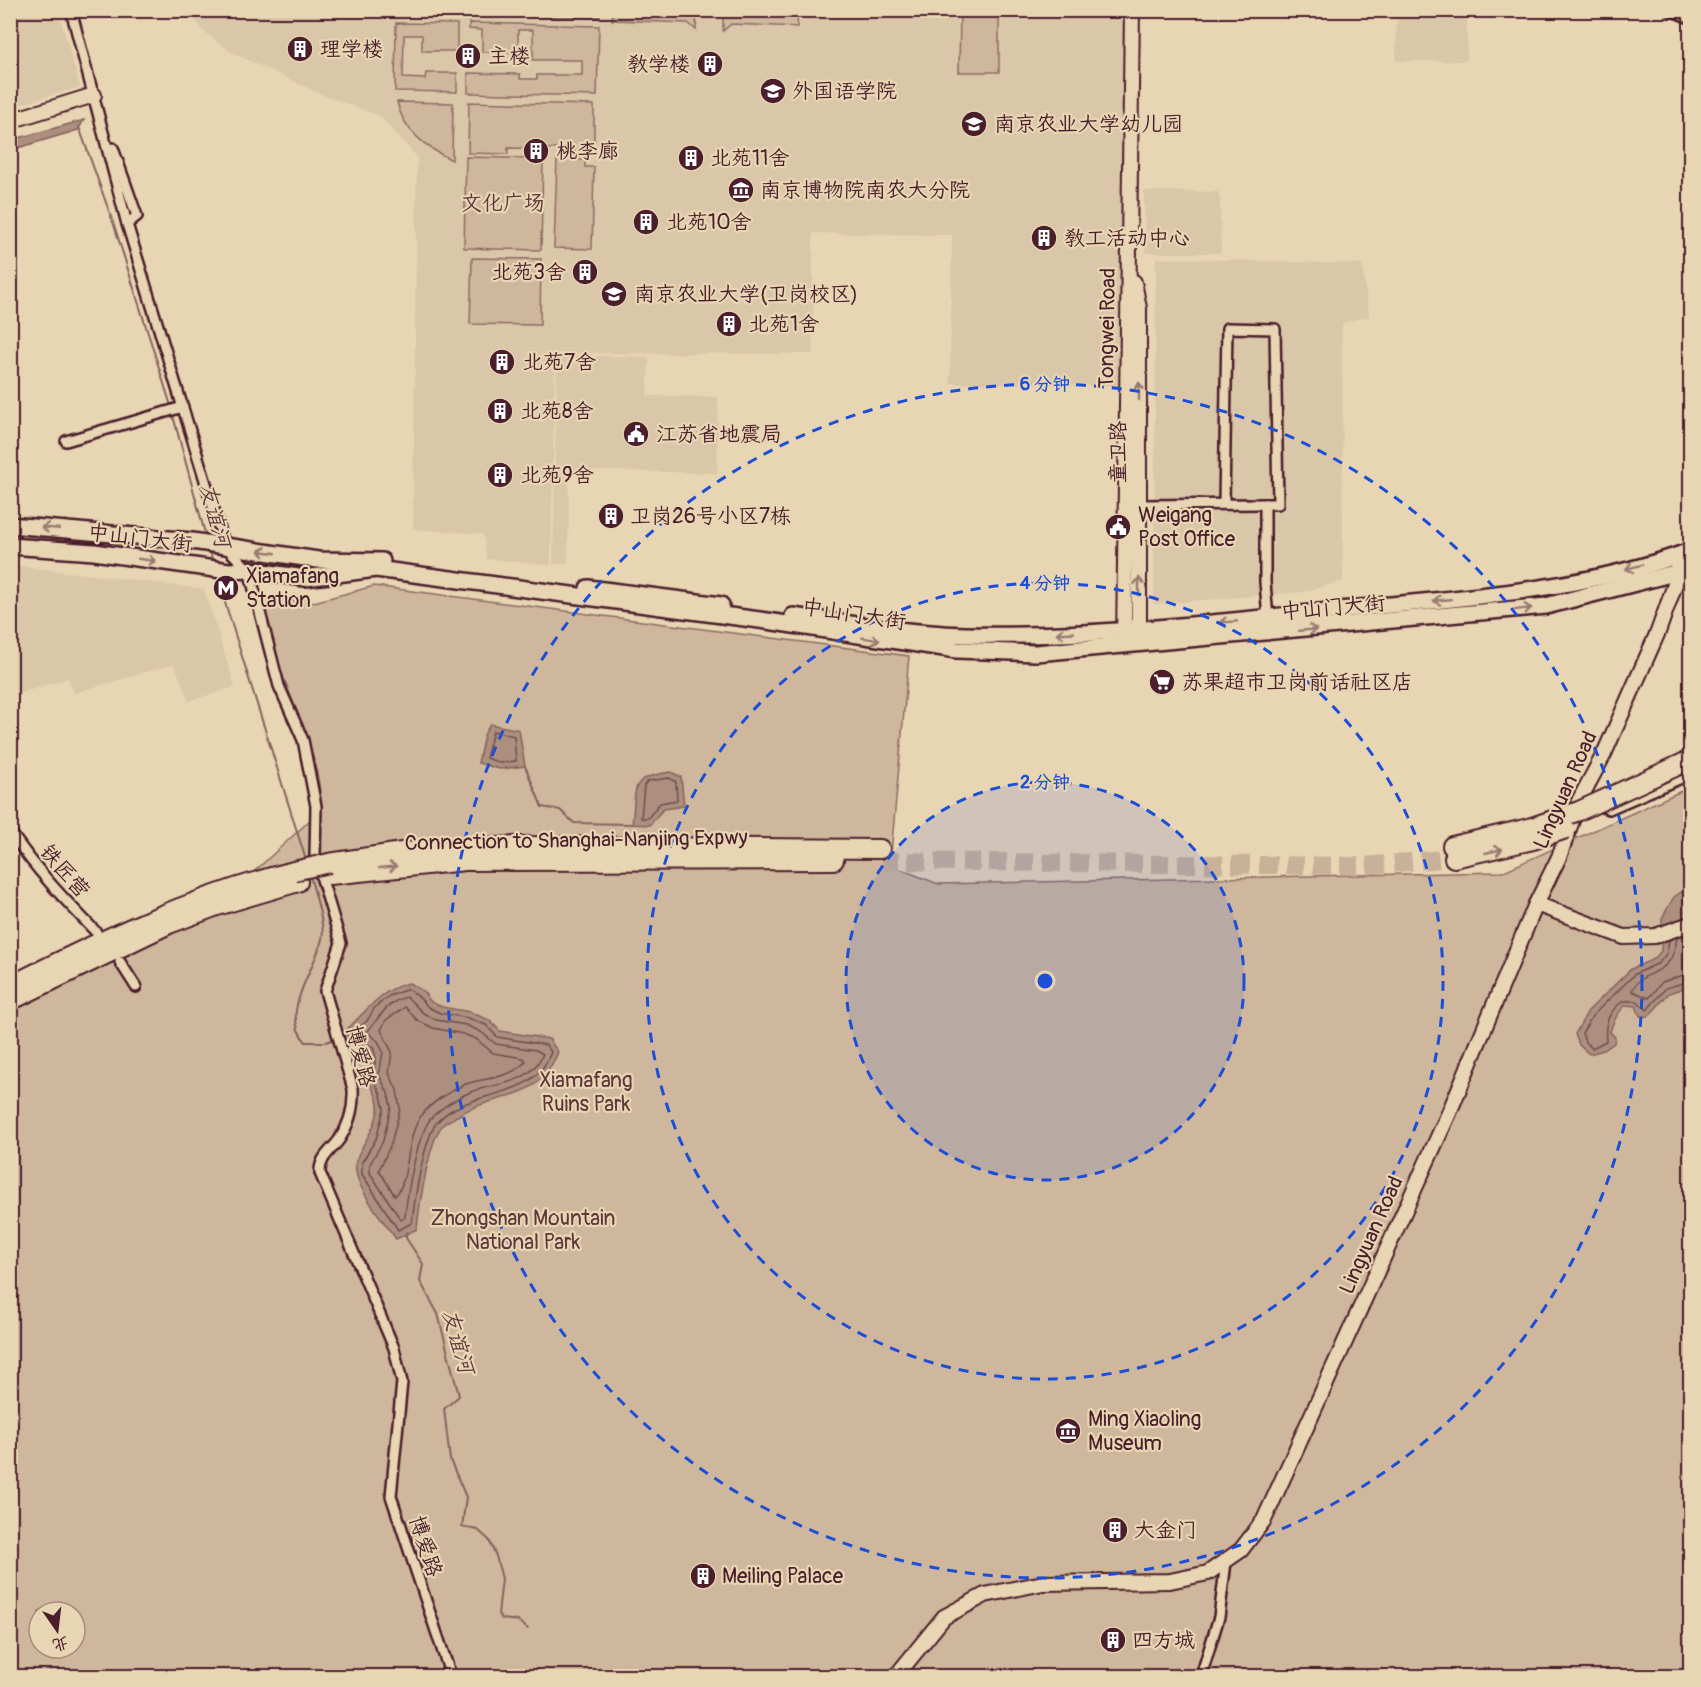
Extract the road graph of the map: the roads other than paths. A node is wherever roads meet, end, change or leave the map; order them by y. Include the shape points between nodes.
1 (70, 10) edge
2 (1132, 10) edge
3 (1670, 10) edge
4 (1690, 18) edge
5 (94, 95) junction
6 (10, 121) edge
7 (180, 407) junction
8 (66, 441) dead end
9 (1224, 503) junction
10 (1265, 504) junction
11 (1132, 505) junction
12 (10, 525) edge
13 (10, 546) edge
14 (225, 546) junction
15 (1683, 554) edge
16 (249, 570) junction
17 (1685, 571) edge
18 (1268, 619) junction
19 (1131, 629) junction
20 (1132, 645) junction
21 (1690, 760) edge
22 (1690, 773) edge
23 (1690, 778) edge
24 (1579, 801) junction
25 (10, 831) edge
26 (1531, 834) junction
27 (1453, 852) tunnel mouth
28 (881, 855) tunnel mouth
29 (296, 877) junction
30 (1536, 904) junction
31 (1690, 924) edge
32 (96, 932) dead end
33 (120, 962) dead end
34 (10, 986) edge
35 (136, 987) dead end
36 (10, 1001) edge
37 (1226, 1562) junction
38 (451, 1677) edge
39 (896, 1677) edge
40 (1201, 1677) edge

1 - 5 street
2 - 11 street, Tongwei Road
3 - 4 street
5 - 6 street
5 - 7 street
7 - 8 street
7 - 14 street
9 - 10 street
9 - 10 street via 1227,328 1275,329 1278,504
9 - 11 street
10 - 18 street
11 - 19 street, Tongwei Road
14 -> 12 main road, 中山门大街
13 -> 16 main road, 中山门大街
14 - 16 street
19 -> 14 main road, 中山门大街 via 1028,635 914,631 381,561 318,560
15 - 17 street
15 -> 18 main road, 中山门大街 via 1547,588
16 -> 20 main road, 中山门大街 via 305,578 376,569 957,650 1036,653
16 - 38 street, 博爱路 via 279,686 303,740 316,806 315,856 340,943 325,991 353,1089 352,1110 339,1140 322,1159 320,1173 394,1348 402,1382 391,1496
20 -> 17 main road, 中山门大街 via 1546,606
17 - 24 street, Lingyuan Road via 1604,754
18 -> 19 main road, 中山门大街
19 - 20 street, Tongwei Road
21 - 26 highway, bridge
22 - 26 highway, bridge via 1583,822
23 - 24 street via 1681,778 1609,809
24 - 30 street, Lingyuan Road via 1560,857
25 - 32 street, 铁匠营 via 61,897
26 - 27 highway
28 - 29 highway, Connection to Shanghai-Nanjing Expwy, bridge via 517,846 402,852
29 - 34 highway, Connection to Shanghai-Nanjing Expwy via 219,892 158,915
29 - 36 highway, Connection to Shanghai-Nanjing Expwy via 169,924
30 - 31 street via 1624,937 1655,936
30 - 37 street, Lingyuan Road via 1458,1094 1291,1465 1264,1520 1241,1550
33 - 35 street
37 - 39 street, Lingyuan Road via 1208,1574 1170,1581 1043,1583 985,1595 944,1617
37 - 40 street via 1219,1617

